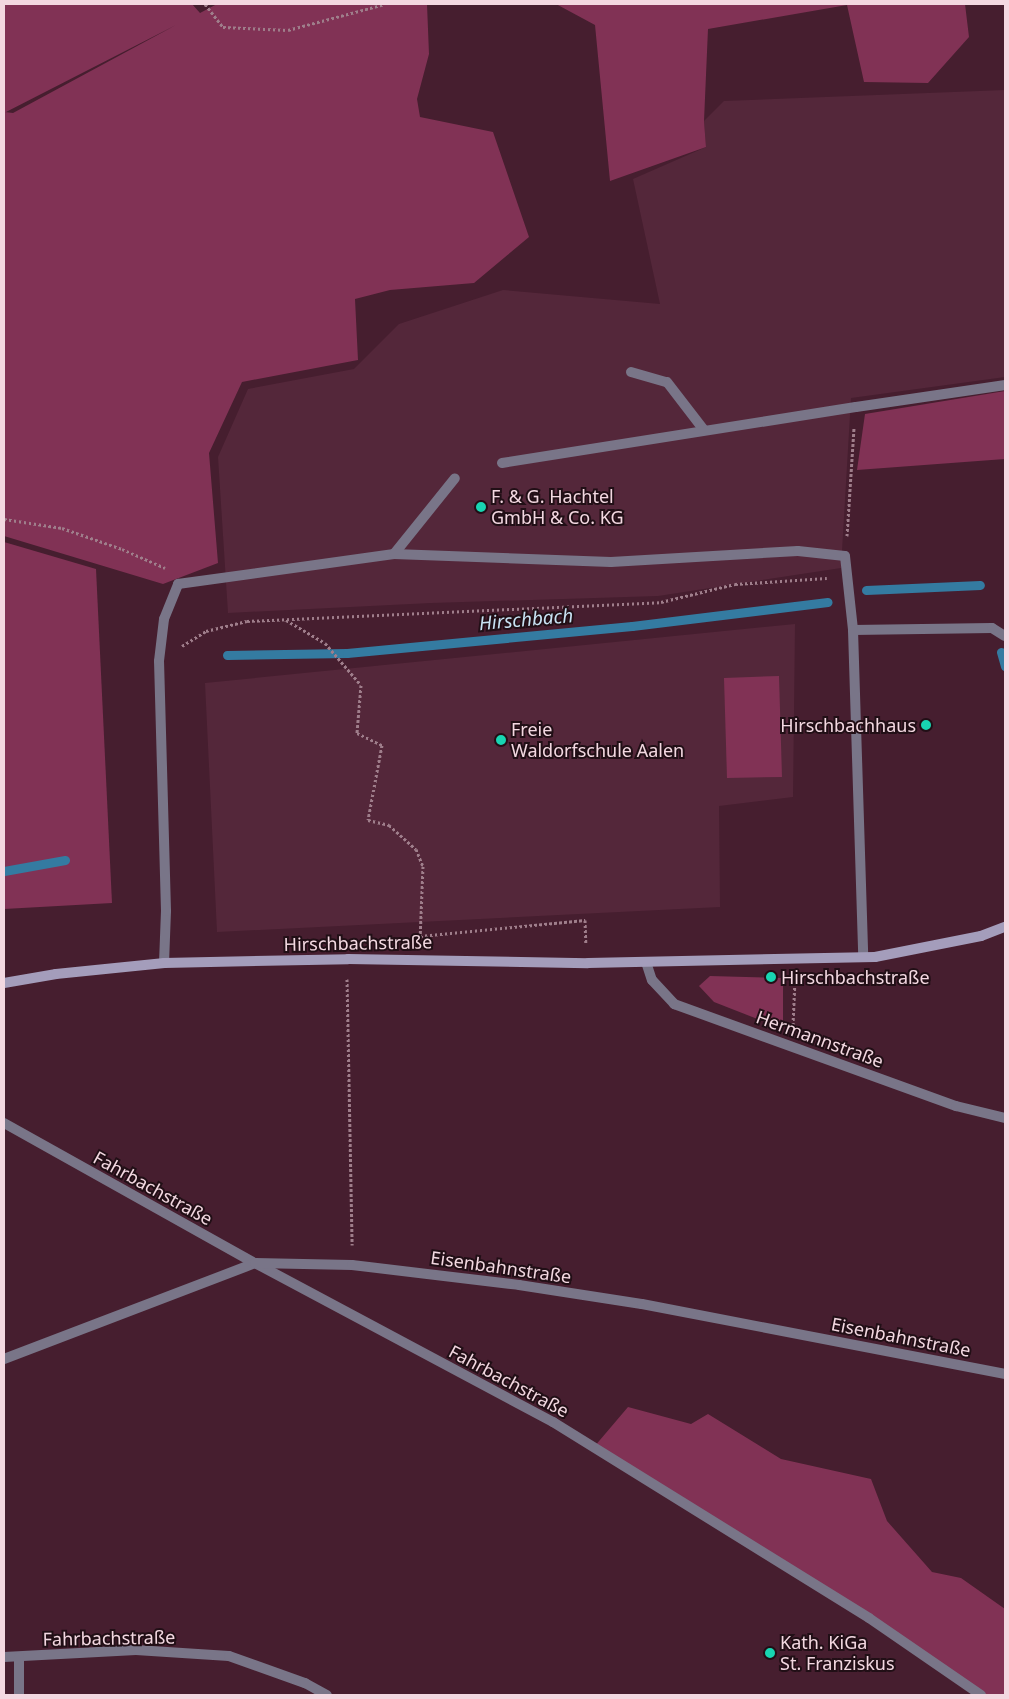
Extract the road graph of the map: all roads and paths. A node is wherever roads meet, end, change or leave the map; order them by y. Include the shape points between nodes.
1 (204, 4) edge
2 (385, 4) edge
3 (631, 372) dead end
4 (1005, 385) edge
5 (856, 407) junction
6 (704, 430) junction
7 (502, 463) dead end
8 (455, 478) dead end
9 (4, 520) edge
10 (394, 554) junction
11 (846, 556) junction
12 (848, 576) junction
13 (178, 584) junction
14 (286, 620) junction
15 (853, 630) junction
16 (1005, 636) edge
17 (158, 661) junction
18 (1005, 927) edge
19 (863, 957) junction
20 (646, 962) junction
21 (164, 963) junction
22 (588, 963) junction
23 (4, 983) edge
24 (346, 987) dead end
25 (794, 990) dead end
26 (793, 1046) junction
27 (1005, 1118) edge
28 (4, 1123) edge
29 (255, 1262) junction
30 (352, 1265) junction
31 (4, 1359) edge
32 (1005, 1374) edge
33 (4, 1657) edge
34 (19, 1657) junction
35 (19, 1695) edge
36 (327, 1695) edge
37 (981, 1695) edge

1 - 2 path via 224,27 288,30
3 - 6 street via 667,382
4 - 5 street
5 - 6 street
5 - 11 path
6 - 7 street
8 - 10 street
9 - 13 path via 62,528 122,549 163,566
10 - 11 street via 611,562 798,551
10 - 13 street
11 - 12 street
12 - 14 path via 734,584 661,602
12 - 15 street
13 - 17 street via 164,619
14 - 17 path via 248,621 206,631
14 - 22 path via 325,643 361,685 357,733 382,746 368,820 389,825 416,849 423,866 420,936 585,920
15 - 16 street via 992,628
15 - 19 street
17 - 21 street via 166,911
18 - 19 street, Hirschbachstraße via 982,936 875,958
19 - 20 street, Hirschbachstraße
20 - 22 street, Hirschbachstraße
20 - 26 street, Hermannstraße via 652,980 674,1004
21 - 22 street, Hirschbachstraße via 420,958
21 - 23 street, Hirschbachstraße
24 - 30 path
25 - 26 path
26 - 27 street, Hermannstraße via 956,1106
28 - 29 street, Fahrbachstraße
29 - 30 street, Eisenbahnstraße
29 - 31 street, Eisenbahnstraße
29 - 37 street, Fahrbachstraße via 553,1422 869,1618
30 - 32 street, Eisenbahnstraße via 642,1304
33 - 34 street, Fahrbachstraße
34 - 35 street
34 - 36 street, Fahrbachstraße via 136,1650 229,1656 305,1683

